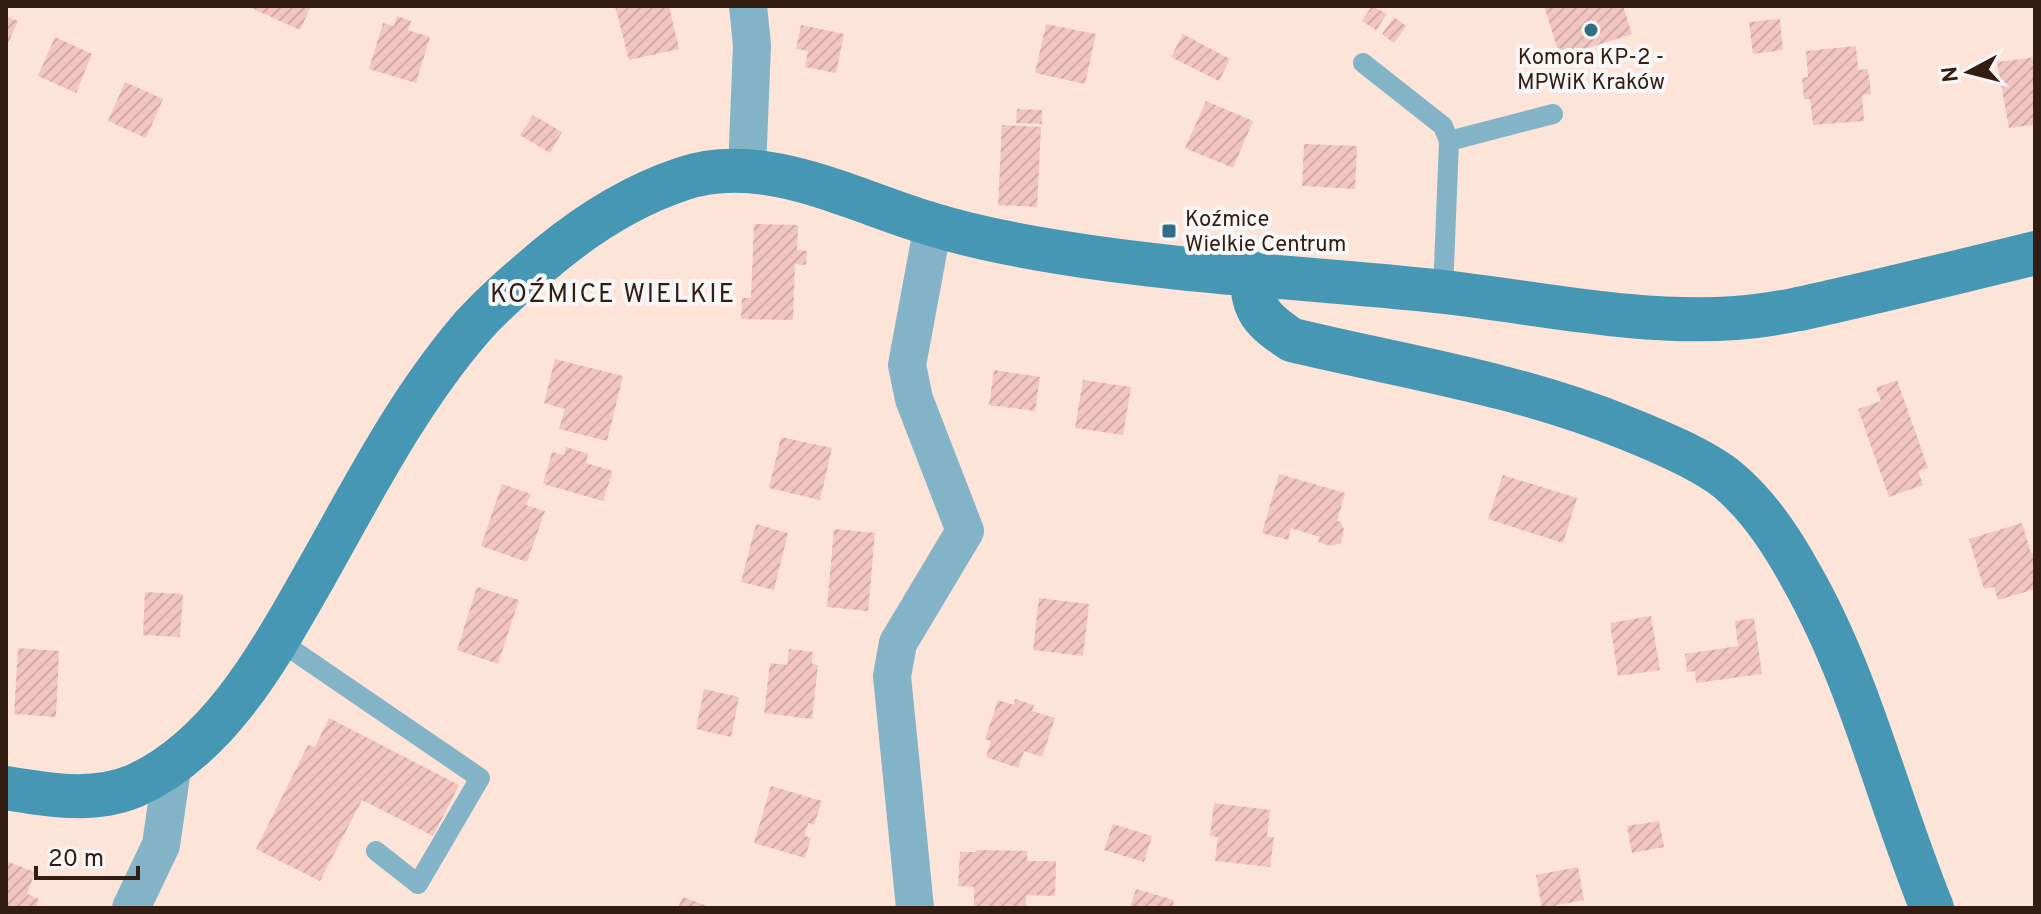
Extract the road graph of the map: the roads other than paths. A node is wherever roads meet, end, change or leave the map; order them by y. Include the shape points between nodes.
1 (748, 6) edge
2 (1363, 63) dead end
3 (1553, 114) dead end
4 (1449, 141) junction
5 (747, 170) junction
6 (933, 225) junction
7 (2035, 253) edge
8 (1252, 273) junction
9 (1443, 292) junction
10 (278, 640) junction
11 (173, 762) junction
12 (6, 788) edge
13 (376, 851) dead end
14 (131, 908) edge
15 (915, 908) edge
16 (1932, 908) edge

1 - 5 street via 752,45
2 - 4 lane via 1443,126
3 - 4 lane
4 - 9 lane
5 - 6 street via 789,178
5 - 10 street via 694,175 610,213 515,284 473,326 388,445
6 - 8 street via 1060,252
6 - 15 street via 907,365 914,399 965,531 898,643 892,676
7 - 9 street via 1783,313 1732,318 1650,318
8 - 9 street
8 - 16 street via 1256,308 1292,340 1477,379 1574,407 1666,444 1727,480 1771,527 1802,577 1842,661
10 - 11 street via 206,734
10 - 13 lane via 480,778 418,884
11 - 12 street via 132,787 101,794 69,796
11 - 14 street via 161,845

